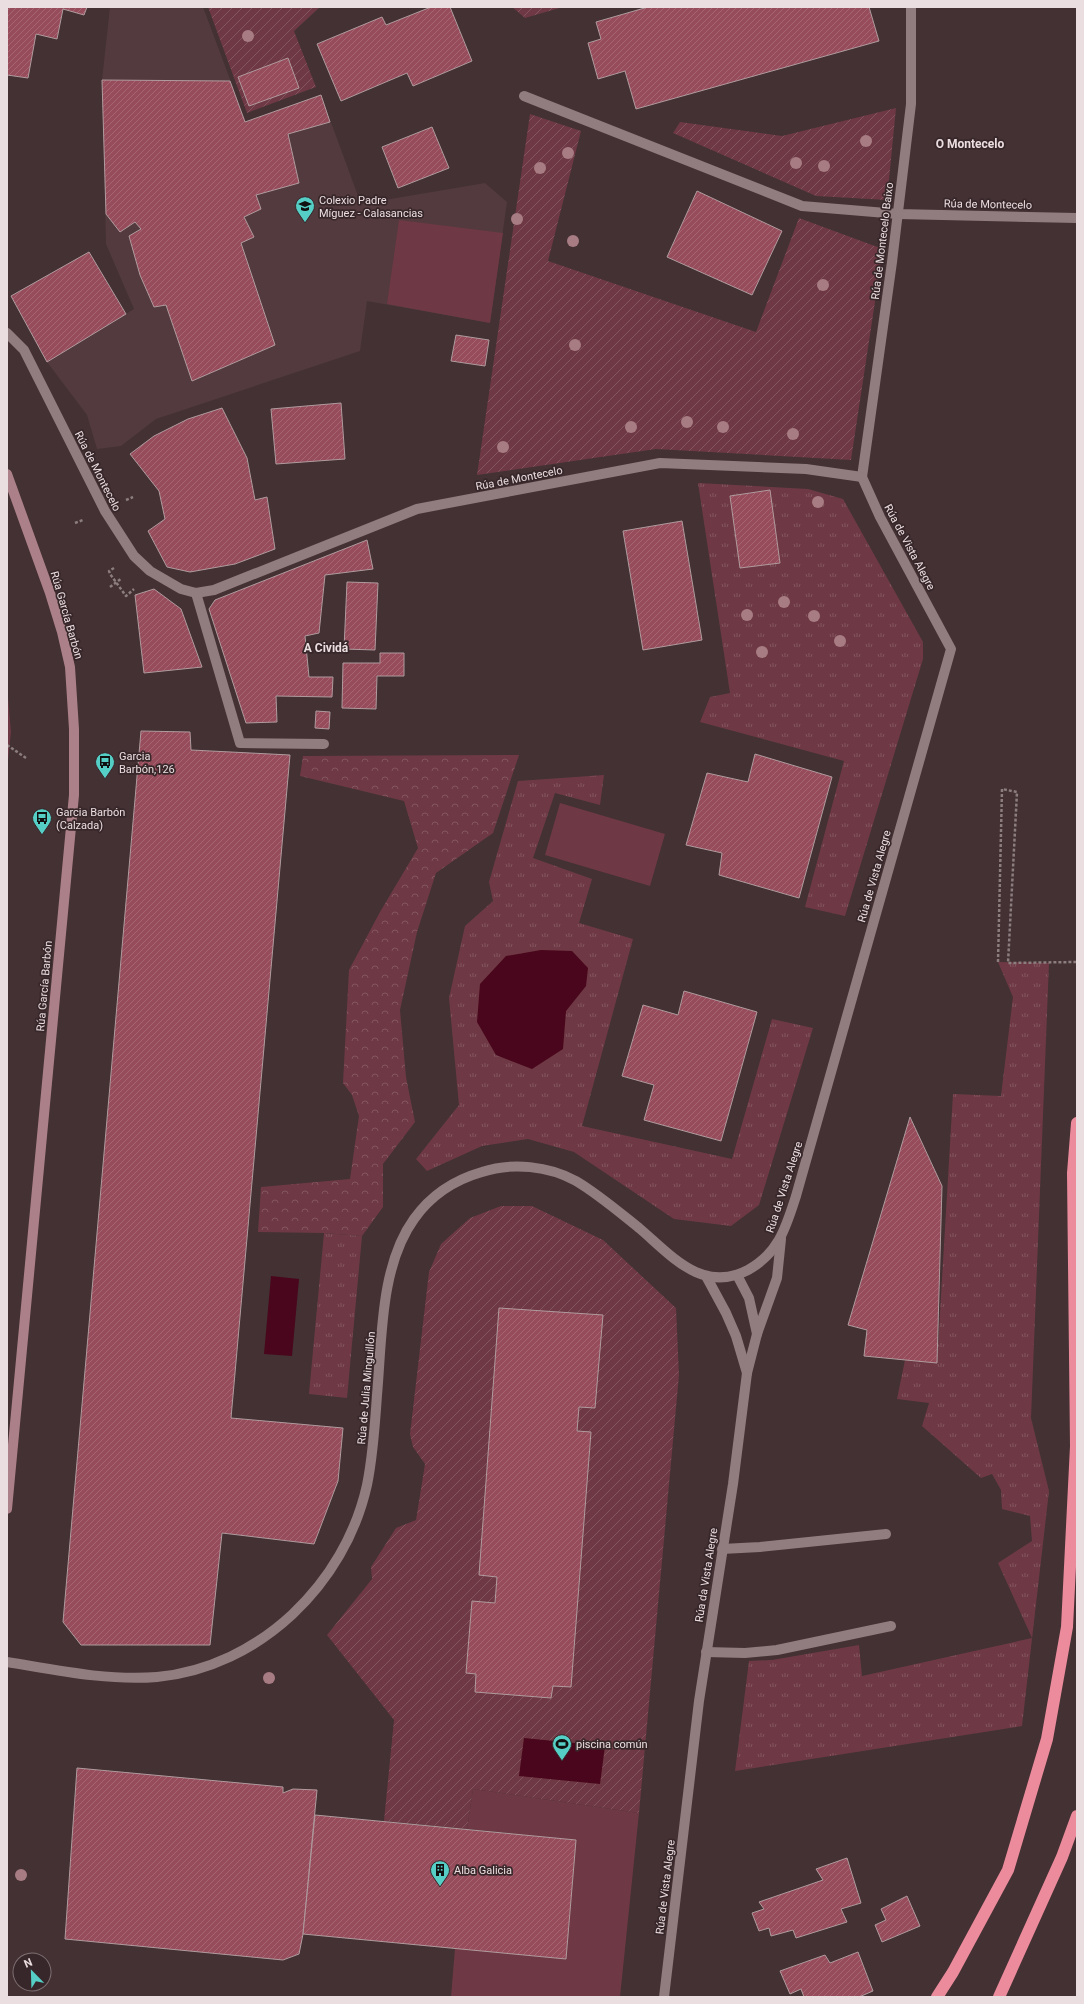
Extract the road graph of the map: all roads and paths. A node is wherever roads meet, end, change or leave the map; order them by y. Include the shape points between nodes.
1 (911, 7) edge
2 (524, 96) dead end
3 (898, 214) junction
4 (1077, 218) edge
5 (7, 333) edge
6 (7, 474) edge
7 (862, 477) junction
8 (127, 576) dead end
9 (110, 587) dead end
10 (196, 593) junction
11 (324, 744) dead end
12 (7, 745) edge
13 (26, 758) dead end
14 (998, 962) dead end
15 (1077, 962) edge
16 (1077, 1124) edge
17 (781, 1239) junction
18 (706, 1276) junction
19 (737, 1276) junction
20 (757, 1334) junction
21 (747, 1373) junction
22 (7, 1509) edge
23 (886, 1534) dead end
24 (722, 1549) junction
25 (891, 1626) dead end
26 (706, 1652) junction
27 (7, 1662) edge
28 (689, 1780) joint
29 (1077, 1816) edge
30 (664, 1997) edge
31 (937, 1997) edge
32 (998, 1997) edge

1 - 3 street, Rúa de Montecelo Baixo via 911,104
2 - 3 street, Rúa de Montecelo via 802,206
3 - 4 street, Rúa de Montecelo
3 - 7 street, Rúa de Montecelo Baixo
5 - 10 street, Rúa de Montecelo via 24,350 105,511 134,556 150,572 180,589
6 - 22 main road, Rúa García Barbón via 62,632 70,667 74,729 74,795
7 - 10 street, Rúa de Montecelo via 806,470 660,463 417,509 214,590
7 - 17 street, Rúa de Vista Alegre via 880,517 951,649 796,1196
8 - 9 path
10 - 11 street via 240,743
12 - 13 path
14 - 15 path via 1002,789 1017,792 1008,963
16 - 31 highway via 1073,1172 1076,1446 1067,1627 1047,1740 1008,1870
17 - 19 street, Rúa de Vista Alegre via 755,1266
17 - 20 street, Rúa da Vista Alegre via 776,1278
18 - 19 street, Rúa de Julia Minguillón
18 - 21 street, Rúa da Vista Alegre via 731,1324
18 - 27 street, Rúa de Julia Minguillón via 687,1268 667,1254 574,1180 548,1170 518,1166 490,1169 461,1178 433,1197 413,1220 399,1245 390,1272 385,1307 372,1455 366,1487 359,1512 345,1544 331,1571 312,1596 263,1638 213,1663 184,1673 119,1678
19 - 20 street, Rúa da Vista Alegre via 749,1298
20 - 21 street, Rúa da Vista Alegre
21 - 24 street, Rúa da Vista Alegre via 739,1445
23 - 24 street
24 - 26 street, Rúa da Vista Alegre
25 - 26 street via 777,1650 745,1653
26 - 28 street, Rúa da Vista Alegre
28 - 30 street, Rúa de Vista Alegre
29 - 32 highway via 1062,1857

